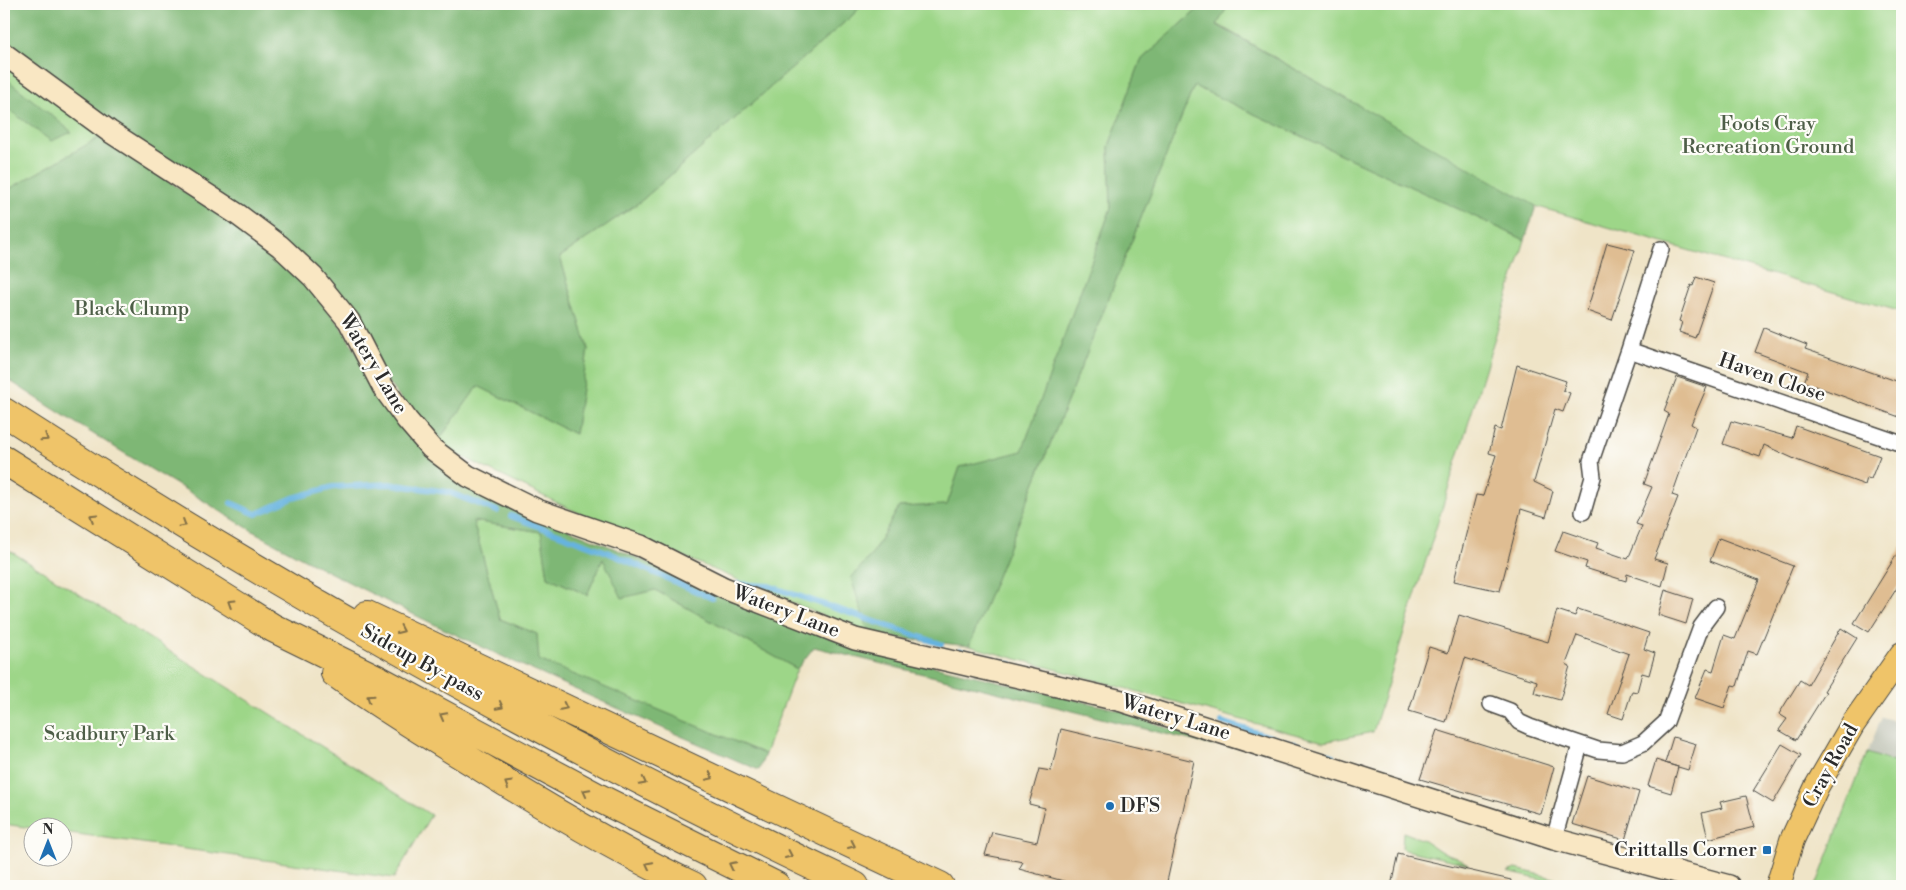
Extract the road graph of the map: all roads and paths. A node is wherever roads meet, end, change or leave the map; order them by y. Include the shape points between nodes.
1 (4, 54) edge
2 (1660, 250) dead end
3 (1629, 350) junction
4 (4, 412) edge
5 (1902, 444) edge
6 (4, 460) edge
7 (1583, 512) dead end
8 (244, 561) junction
9 (1716, 607) dead end
10 (273, 628) junction
11 (1902, 654) edge
12 (1491, 704) dead end
13 (1580, 745) junction
14 (1554, 839) junction
15 (692, 886) edge
16 (776, 886) edge
17 (855, 886) edge
18 (940, 886) edge
19 (1729, 886) edge
20 (1778, 886) edge

1 - 14 street, Watery Lane via 109,131 237,214 280,246 313,277 349,321 383,387 407,420 431,448 468,476 537,510 641,546 724,588 855,639 1122,701
2 - 3 street
3 - 5 street, Haven Close
3 - 7 street via 1591,461 1593,477
4 -> 8 highway, Sidcup By-pass
10 -> 6 highway, Sidcup By-pass
8 -> 17 highway, Sidcup By-pass via 347,622 617,769
8 -> 18 highway via 454,654
9 - 13 street via 1701,627 1666,722 1643,743 1622,752
15 -> 10 highway via 592,834 499,779 370,698
16 -> 10 highway, Sidcup By-pass via 601,800 381,681
11 - 20 main road, Cray Road via 1853,724 1821,778 1792,840
12 - 13 street via 1510,711 1519,722
13 - 14 street
14 - 19 street, Watery Lane

